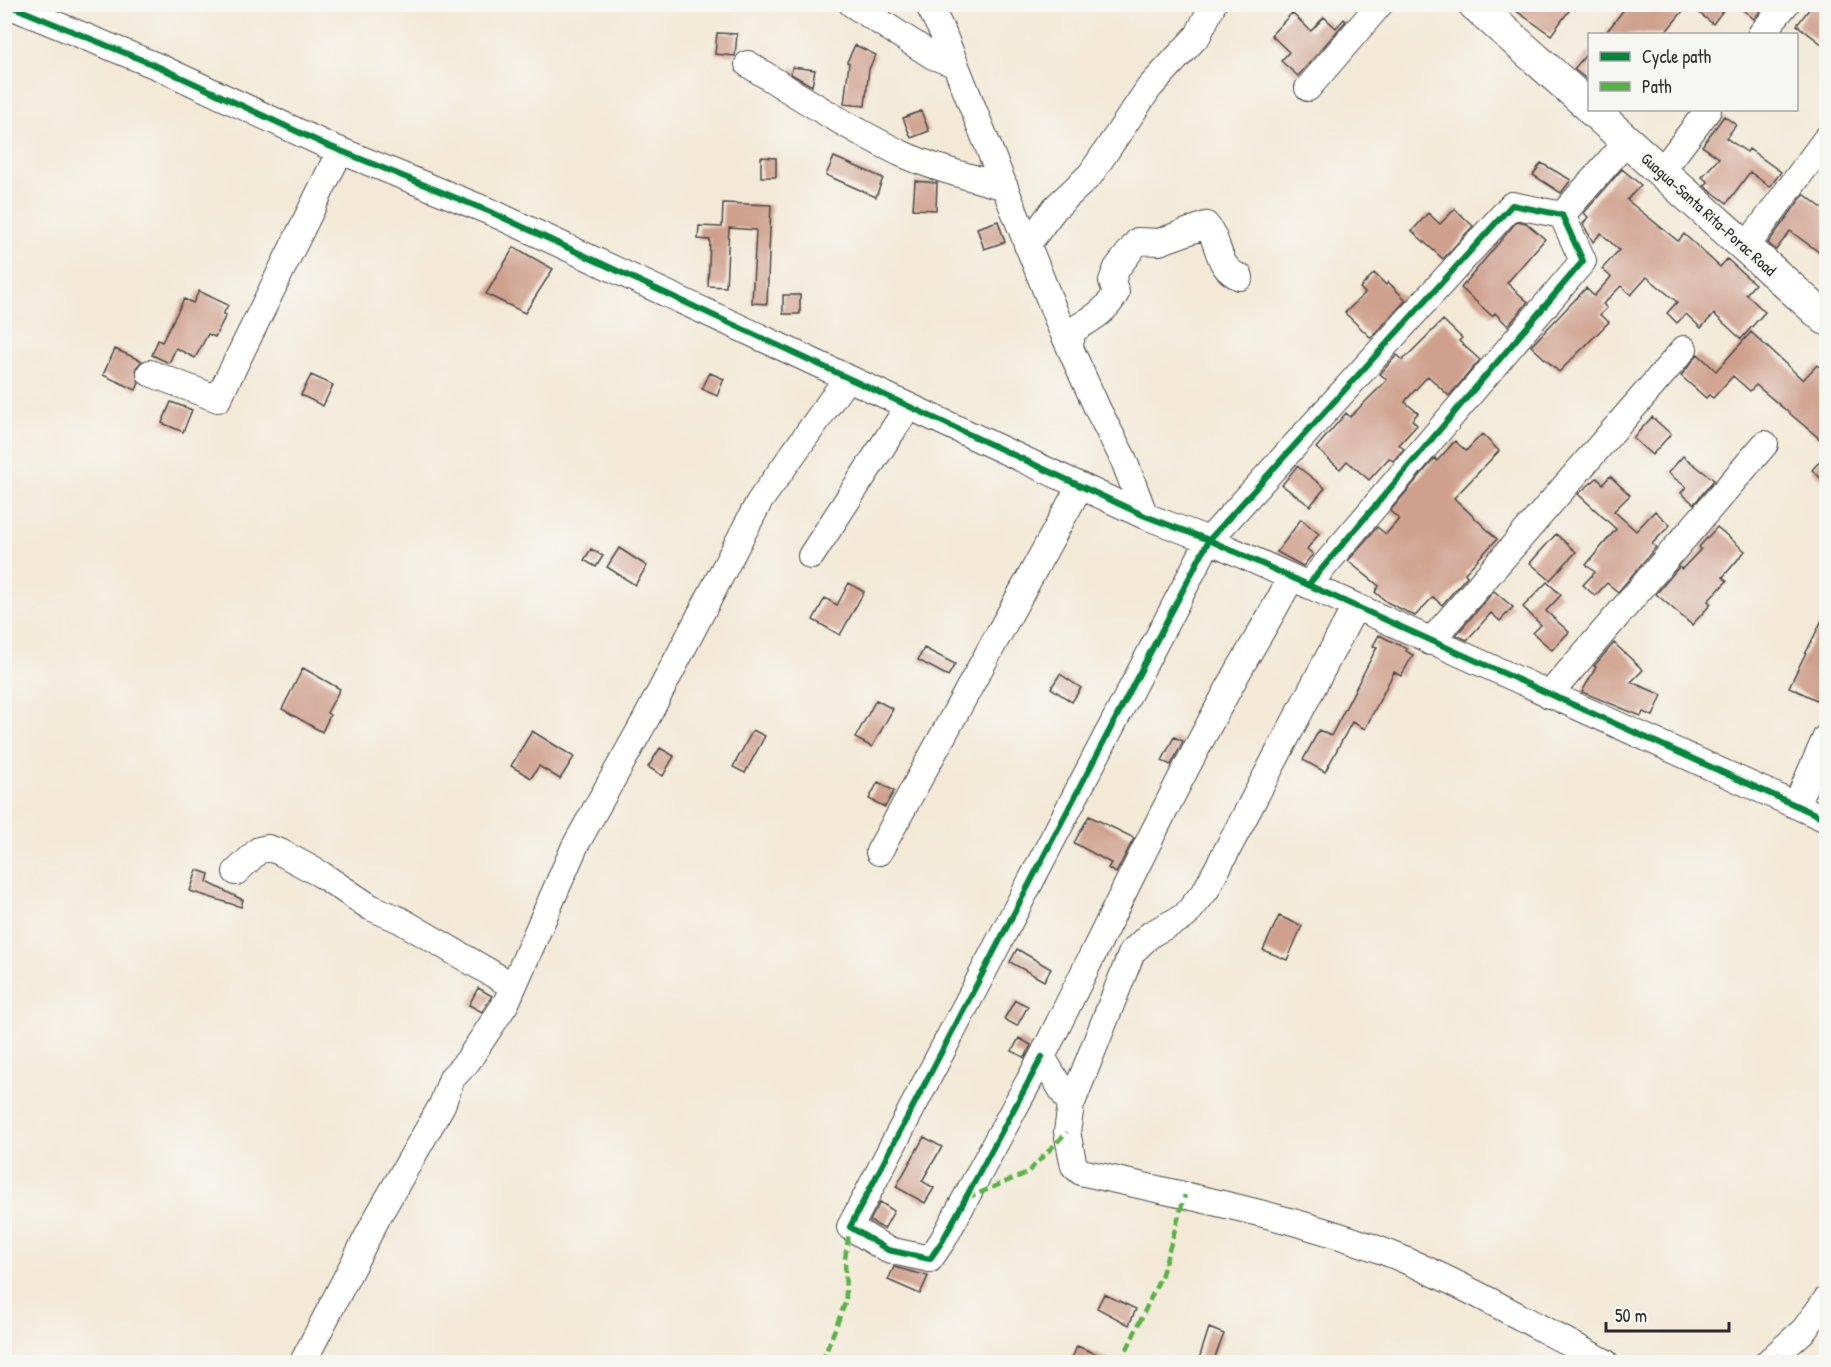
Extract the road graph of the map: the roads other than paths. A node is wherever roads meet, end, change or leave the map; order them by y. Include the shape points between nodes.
1 (852, 4) edge
2 (927, 4) edge
3 (1213, 4) edge
4 (1380, 4) edge
5 (1474, 4) edge
6 (1786, 4) edge
7 (7, 5) edge
8 (1762, 33) edge
9 (748, 64) dead end
10 (954, 64) junction
11 (1308, 88) dead end
12 (1588, 105) edge
13 (1594, 111) edge
14 (1707, 111) edge
15 (1827, 139) edge
16 (1627, 141) junction
17 (340, 151) junction
18 (1661, 171) junction
19 (1005, 187) junction
20 (1562, 215) junction
21 (1027, 245) junction
22 (1746, 247) junction
23 (1240, 278) dead end
24 (1827, 319) edge
25 (1070, 345) junction
26 (1684, 349) dead end
27 (150, 373) dead end
28 (846, 378) junction
29 (908, 407) junction
30 (1765, 444) dead end
31 (1080, 486) junction
32 (1145, 516) junction
33 (1209, 540) junction
34 (811, 556) dead end
35 (1300, 581) junction
36 (1355, 607) junction
37 (1430, 642) junction
38 (1549, 696) junction
39 (1827, 737) edge
40 (1796, 805) junction
41 (1827, 819) edge
42 (879, 852) dead end
43 (236, 872) dead end
44 (513, 986) junction
45 (1042, 1057) junction
46 (1071, 1105) junction
47 (1827, 1300) edge
48 (303, 1362) edge
49 (1605, 1362) edge
50 (1768, 1362) edge

1 - 10 street via 933,56
2 - 10 street
3 - 21 street via 1198,35 1149,88 1090,175 1055,208
4 - 11 street
5 - 12 main road, Guagua-Santa Rita-Porac Road
6 - 8 street
7 - 17 street via 159,67
9 - 19 street via 822,112 901,153
10 - 19 street
13 - 16 main road, Guagua-Santa Rita-Porac Road
14 - 18 street
15 - 22 street
16 - 18 main road, Guagua-Santa Rita-Porac Road
16 - 20 street
17 - 27 street via 218,399
17 - 28 street via 493,213
18 - 22 main road, Guagua-Santa Rita-Porac Road
19 - 21 street
20 - 33 street via 1512,205
20 - 35 street via 1582,261
21 - 25 street
22 - 24 main road, Guagua-Santa Rita-Porac Road
23 - 25 street via 1224,266 1206,225 1159,242 1138,242 1117,268 1112,281 1114,298 1100,314 1073,330
25 - 32 street via 1123,458
26 - 37 street
28 - 29 street
28 - 44 street via 759,502 575,846
29 - 31 street
29 - 34 street
30 - 38 street
31 - 32 street
31 - 42 street
32 - 33 street
33 - 35 street
33 - 45 street via 850,1227 888,1250 930,1259
35 - 36 street
35 - 45 street via 1240,667
36 - 37 street
36 - 46 street via 1206,890 1185,916 1150,934 1132,952
37 - 38 street
38 - 40 street
39 - 40 street
40 - 41 street
43 - 44 street via 260,850 280,852
44 - 48 street via 490,1028 452,1078 442,1105 377,1218
45 - 46 street
46 - 49 street via 1068,1132 1074,1166 1081,1172 1288,1222 1396,1257
47 - 50 street via 1804,1330

